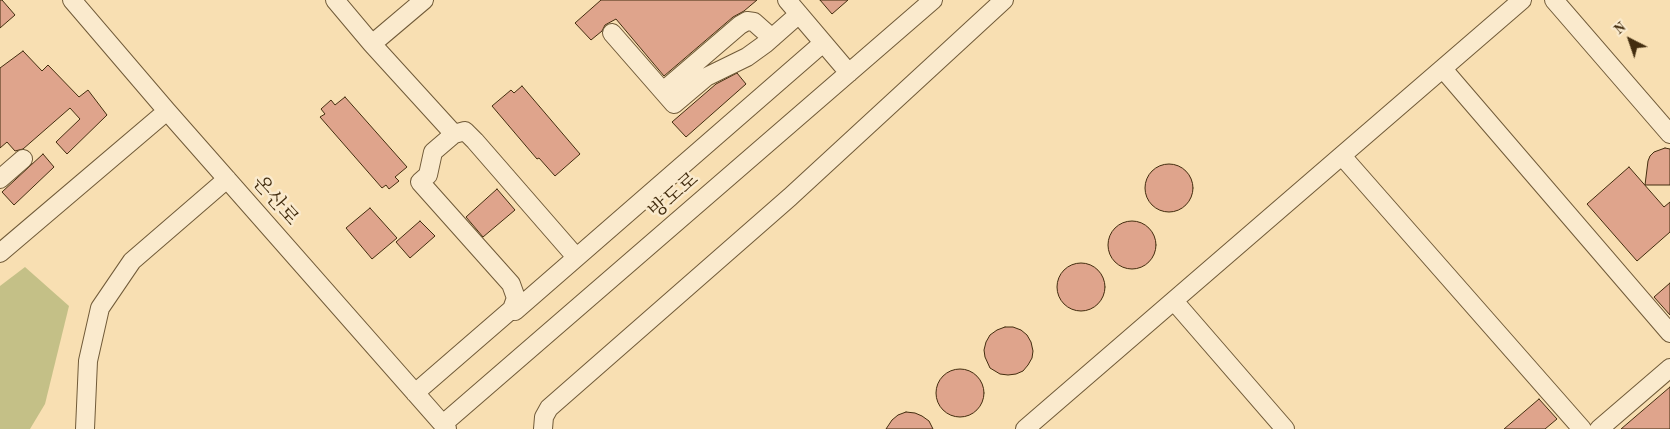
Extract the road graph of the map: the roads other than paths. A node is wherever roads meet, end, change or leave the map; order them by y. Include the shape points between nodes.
1 (72, 0) edge
2 (335, 0) edge
3 (424, 0) edge
4 (787, 0) edge
5 (933, 0) edge
6 (1004, 0) edge
7 (1522, 0) edge
8 (1554, 0) edge
9 (799, 14) junction
10 (612, 33) dead end
11 (772, 38) junction
12 (823, 43) junction
13 (372, 44) junction
14 (1443, 69) junction
15 (849, 73) junction
16 (663, 92) junction
17 (167, 110) junction
18 (454, 134) junction
19 (1670, 134) edge
20 (1342, 156) junction
21 (23, 159) dead end
22 (0, 179) edge
23 (228, 179) junction
24 (3, 245) edge
25 (576, 257) junction
26 (1174, 301) junction
27 (512, 309) junction
28 (1670, 333) edge
29 (1670, 368) edge
30 (415, 393) junction
31 (445, 427) edge
32 (85, 429) edge
33 (542, 429) edge
34 (1025, 429) edge
35 (1285, 429) edge
36 (1582, 429) edge
37 (1599, 429) edge

1 - 17 street, 온산로
2 - 13 street
3 - 13 street
4 - 9 street
5 - 15 street, 방도로
6 - 33 street via 790,197 549,408
7 - 14 street
8 - 19 street
9 - 11 street
9 - 12 street
10 - 16 street
11 - 16 street via 747,57 706,77 674,104
11 - 16 street via 760,26 748,21
12 - 15 street
12 - 25 street
13 - 18 street
14 - 20 street
14 - 28 street
15 - 31 street, 방도로
17 - 23 street, 온산로
17 - 24 street
18 - 25 street via 465,131 475,141
18 - 27 street via 433,152 428,175 420,182 511,284 516,298
20 - 26 street
20 - 36 street
21 - 22 street
23 - 30 street, 온산로
23 - 32 street via 132,261 100,308 88,362
25 - 27 street via 515,311
26 - 34 street
26 - 35 street
27 - 30 street
29 - 37 street
30 - 31 street, 온산로

